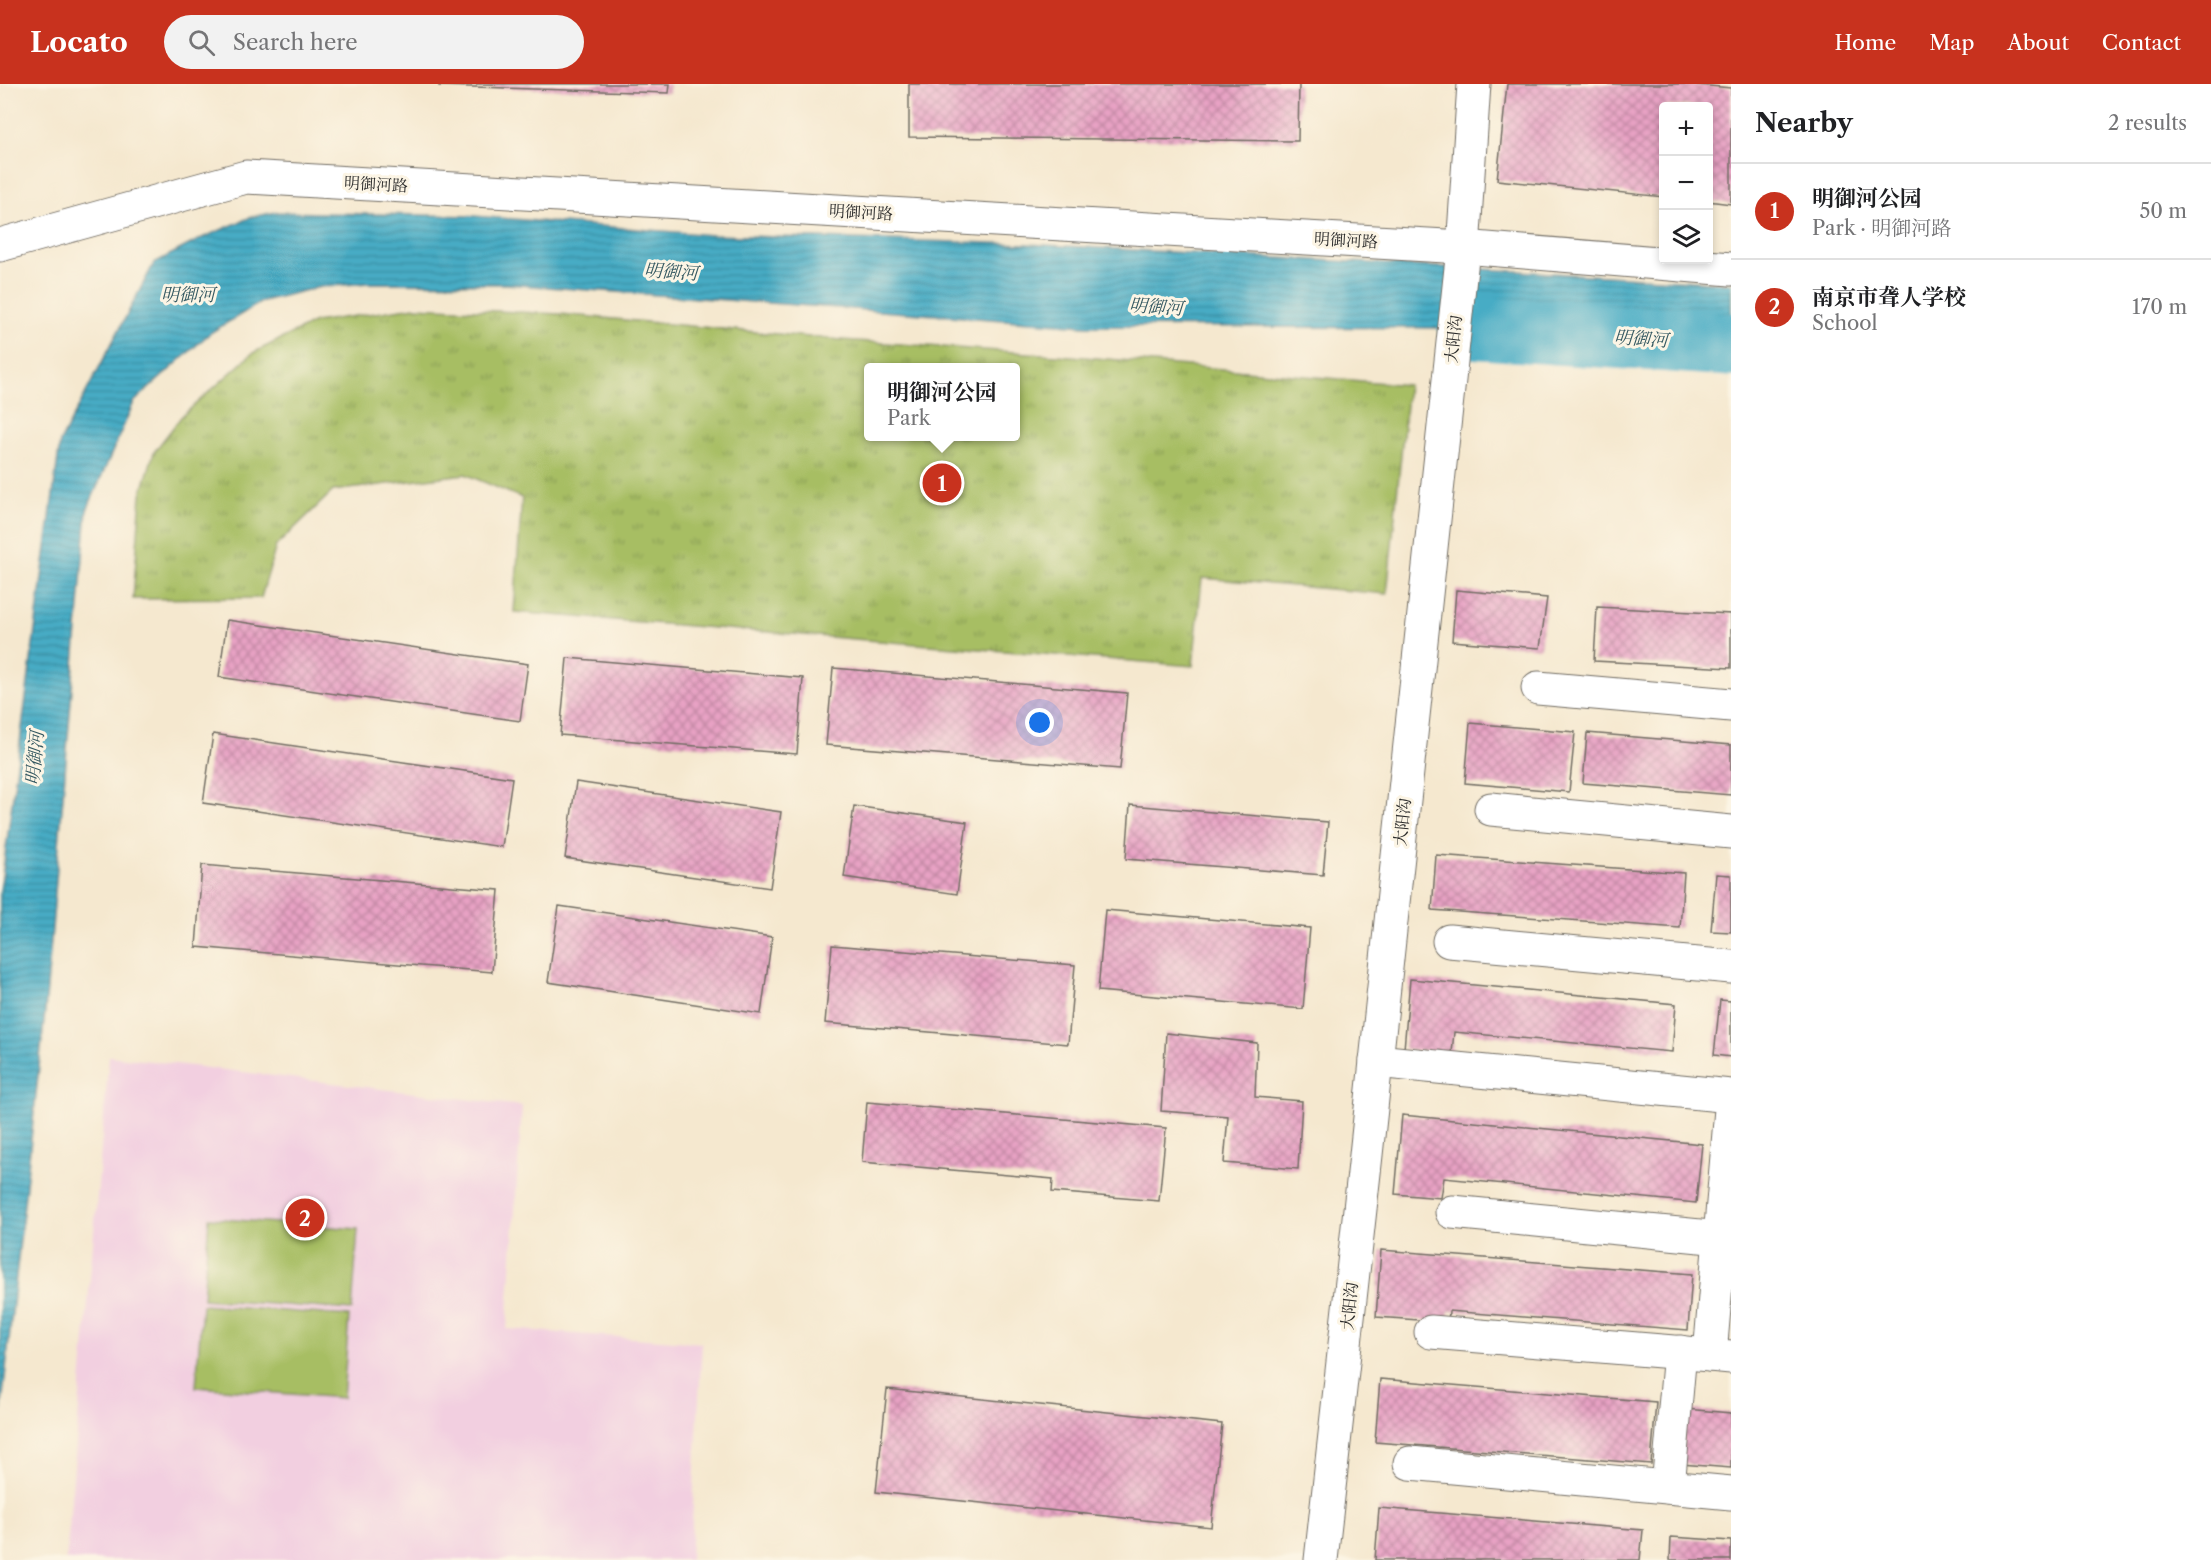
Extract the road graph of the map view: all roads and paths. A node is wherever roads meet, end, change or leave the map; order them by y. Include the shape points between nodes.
1 (1474, 84) edge
2 (0, 245) edge
3 (1463, 248) junction
4 (1731, 269) edge
5 (1538, 688) dead end
6 (1731, 705) edge
7 (1491, 809) dead end
8 (1731, 832) edge
9 (1449, 941) dead end
10 (1731, 967) edge
11 (1376, 1061) junction
12 (1731, 1096) edge
13 (1731, 1109) edge
14 (1452, 1212) dead end
15 (1726, 1238) edge
16 (1431, 1332) dead end
17 (1707, 1355) edge
18 (1410, 1463) dead end
19 (1668, 1487) junction
20 (1731, 1493) edge
21 (1321, 1560) edge

1 - 3 street, 大阳沟
2 - 3 street, 明御河路 via 246,177
3 - 4 street, 明御河路
3 - 11 street, 大阳沟
5 - 6 street
7 - 8 street
9 - 10 street
11 - 12 street
11 - 21 street, 大阳沟
13 - 15 street
14 - 15 street
15 - 17 street
16 - 17 street
17 - 19 street
18 - 19 street
19 - 20 street

